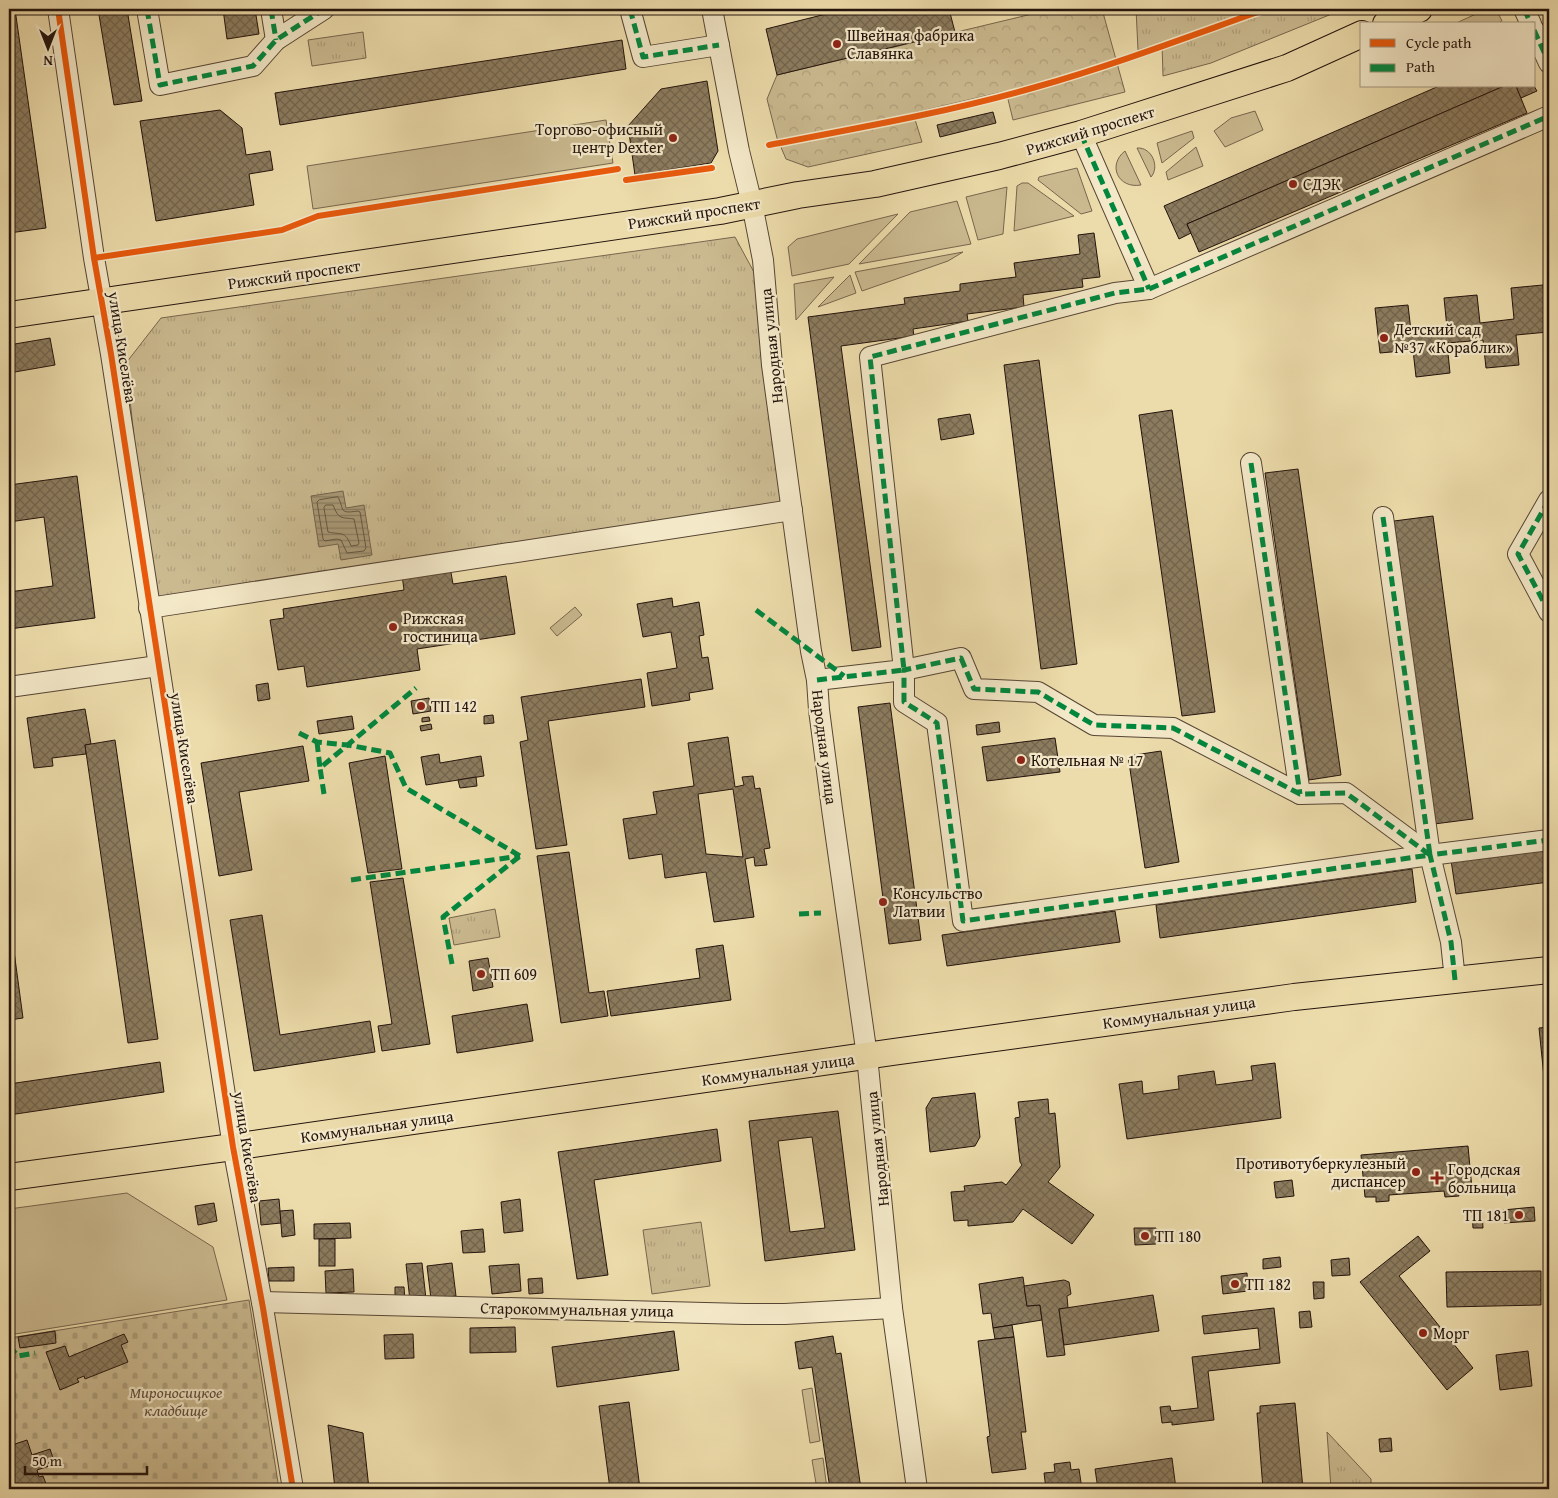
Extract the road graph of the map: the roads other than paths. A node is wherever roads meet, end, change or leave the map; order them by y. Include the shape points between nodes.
1 (58, 9) edge
2 (147, 9) edge
3 (271, 9) edge
4 (324, 9) edge
5 (630, 9) edge
6 (712, 9) edge
7 (1419, 9) edge
8 (1524, 9) edge
9 (1390, 22) edge
10 (1530, 22) edge
11 (1536, 34) edge
12 (1360, 35) edge
13 (276, 40) junction
14 (719, 45) junction
15 (1549, 63) edge
16 (1549, 116) edge
17 (1081, 134) junction
18 (752, 204) junction
19 (1150, 288) junction
20 (102, 302) junction
21 (9, 315) edge
22 (1251, 463) dead end
23 (1549, 500) edge
24 (792, 510) junction
25 (1383, 517) dead end
26 (149, 608) junction
27 (1549, 612) edge
28 (158, 666) junction
29 (904, 670) junction
30 (817, 680) junction
31 (9, 687) edge
32 (1300, 794) junction
33 (1549, 840) edge
34 (1430, 855) junction
35 (1549, 970) edge
36 (1455, 980) junction
37 (867, 1056) junction
38 (233, 1148) junction
39 (9, 1177) edge
40 (262, 1302) junction
41 (892, 1308) junction
42 (293, 1489) edge
43 (917, 1489) edge

1 - 20 street, улица Киселёва
2 - 13 street via 160,85 253,66
3 - 13 street
4 - 13 street
5 - 14 street via 643,57
6 - 14 street, Народная улица
7 - 9 main road
8 - 10 street
11 - 15 street
12 - 17 main road, Рижский проспект via 1287,68
14 - 18 street, Народная улица
16 - 19 street
17 - 18 main road, Рижский проспект via 875,184
17 - 19 street
18 - 20 main road, Рижский проспект
18 - 24 street, Народная улица via 763,260 772,365
19 - 29 street via 1115,293 870,357
20 - 21 main road, Рижский проспект
20 - 26 street, улица Киселёва
22 - 32 street
23 - 27 street via 1518,554
24 - 26 street
24 - 30 street, Народная улица
25 - 34 street
26 - 28 street, улица Киселёва
28 - 31 street
28 - 38 street, улица Киселёва
29 - 30 street
29 - 32 street via 961,658 974,689 1038,692 1094,725 1173,728
29 - 34 street via 904,702 937,724 963,921
30 - 37 street, Народная улица
32 - 34 street via 1346,793
33 - 34 street
34 - 36 street via 1450,942
35 - 36 main road, Коммунальная улица
36 - 37 main road, Коммунальная улица via 1294,997
37 - 38 main road, Коммунальная улица
37 - 41 street, Народная улица
38 - 39 main road, Коммунальная улица
38 - 40 street, улица Киселёва
40 - 41 street, Старокоммунальная улица via 745,1314
40 - 42 street, улица Киселёва
41 - 43 street, Народная улица

